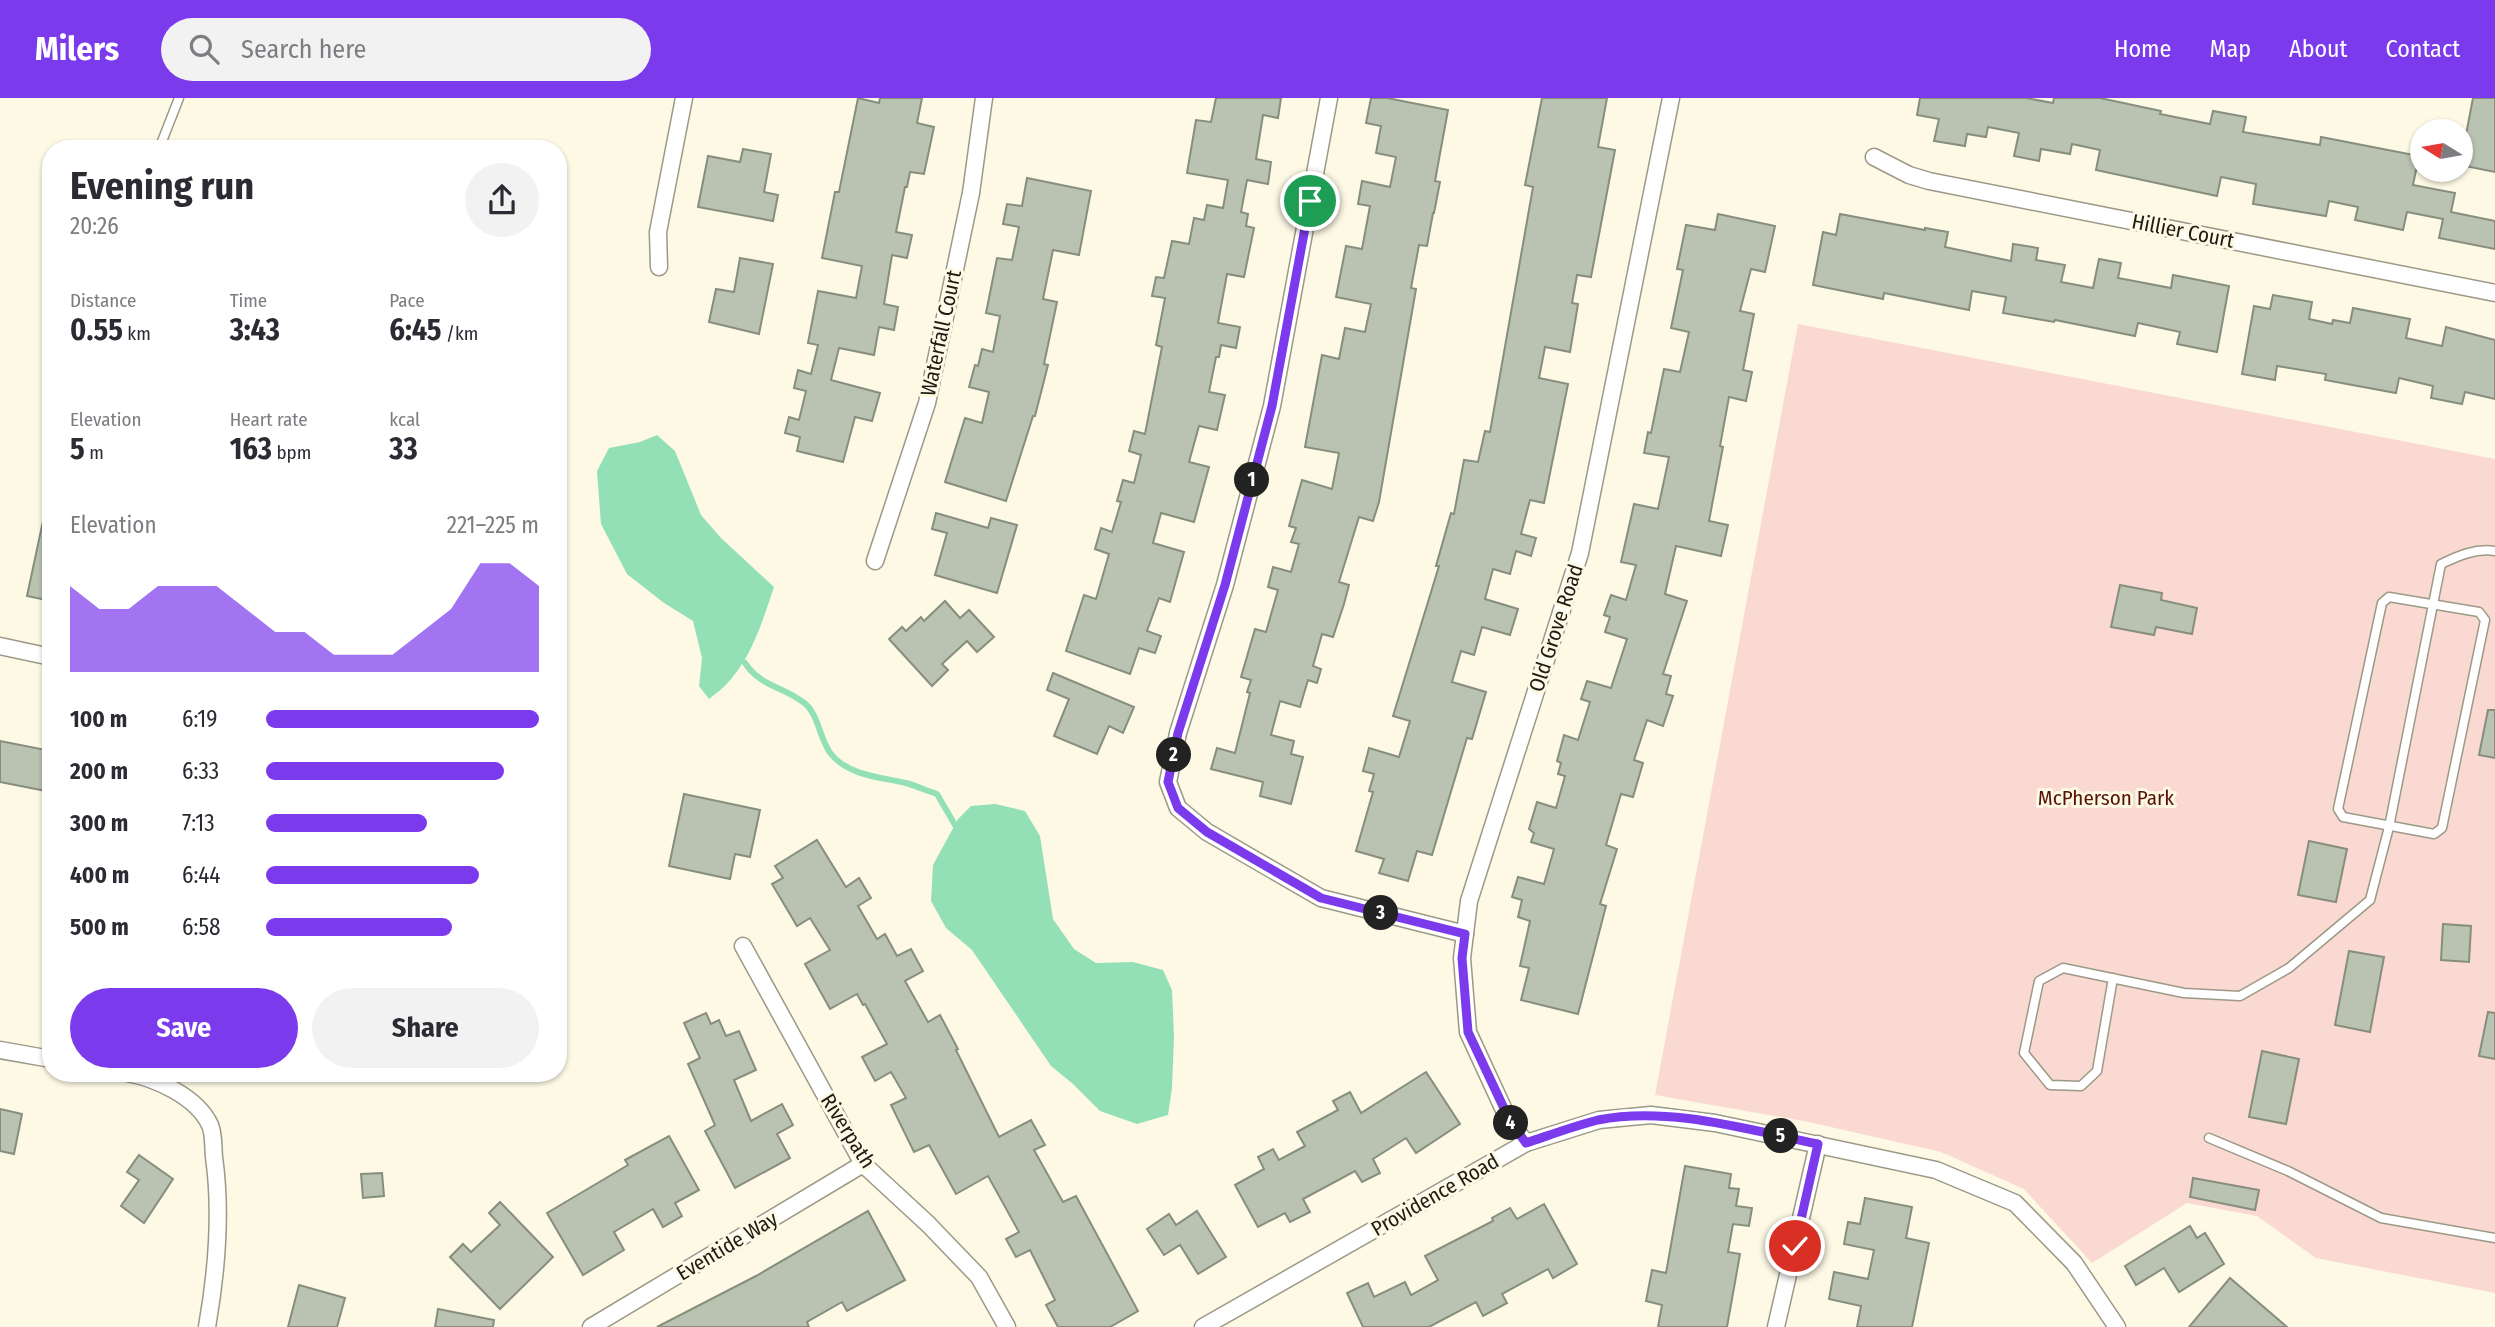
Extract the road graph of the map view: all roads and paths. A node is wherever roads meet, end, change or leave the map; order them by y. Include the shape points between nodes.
1 (179, 98) edge
2 (684, 98) edge
3 (984, 98) edge
4 (1329, 98) edge
5 (1671, 98) edge
6 (163, 140) edge
7 (1874, 157) dead end
8 (659, 267) dead end
9 (2495, 293) edge
10 (2495, 551) edge
11 (875, 561) dead end
12 (2433, 603) junction
13 (0, 646) edge
14 (42, 655) edge
15 (2389, 827) junction
16 (1465, 934) junction
17 (743, 946) dead end
18 (2113, 978) junction
19 (0, 1050) edge
20 (42, 1057) edge
21 (156, 1082) edge
22 (2209, 1138) dead end
23 (1526, 1143) junction
24 (1818, 1144) junction
25 (863, 1164) junction
26 (2495, 1238) edge
27 (208, 1327) edge
28 (590, 1327) edge
29 (1007, 1327) edge
30 (1203, 1327) edge
31 (1776, 1327) edge
32 (2117, 1327) edge

1 - 6 lane
2 - 8 street via 658,232
3 - 11 street, Waterfall Court via 971,193 927,403
4 - 16 street via 1272,406 1168,782 1178,808 1207,832 1321,898
5 - 16 street, Old Grove Road via 1580,553 1469,901
7 - 9 street, Hillier Court via 1929,181
10 - 12 lane via 2463,553 2441,564
12 - 15 lane
12 - 15 lane via 2389,597 2382,603 2338,809 2343,817
12 - 15 lane via 2479,612 2485,620 2442,828 2434,834
13 - 14 street
15 - 18 lane via 2370,900 2289,968 2240,996 2184,993
16 - 23 street, Old Grove Road via 1462,958 1468,1032 1510,1121
17 - 25 street, Riverpath
18 - 18 lane via 2063,968 2039,981 2024,1054 2050,1085 2081,1086 2097,1071
19 - 20 street
21 - 27 street via 199,1109 211,1127 219,1194 216,1278
22 - 26 lane via 2381,1218
23 - 24 street, Providence Road via 1599,1120 1651,1115
23 - 30 street, Providence Road
24 - 31 street
24 - 32 street, Providence Road via 1937,1170 2015,1203 2074,1263
25 - 28 street, Eventide Way
25 - 29 street, Riverpath via 979,1277

